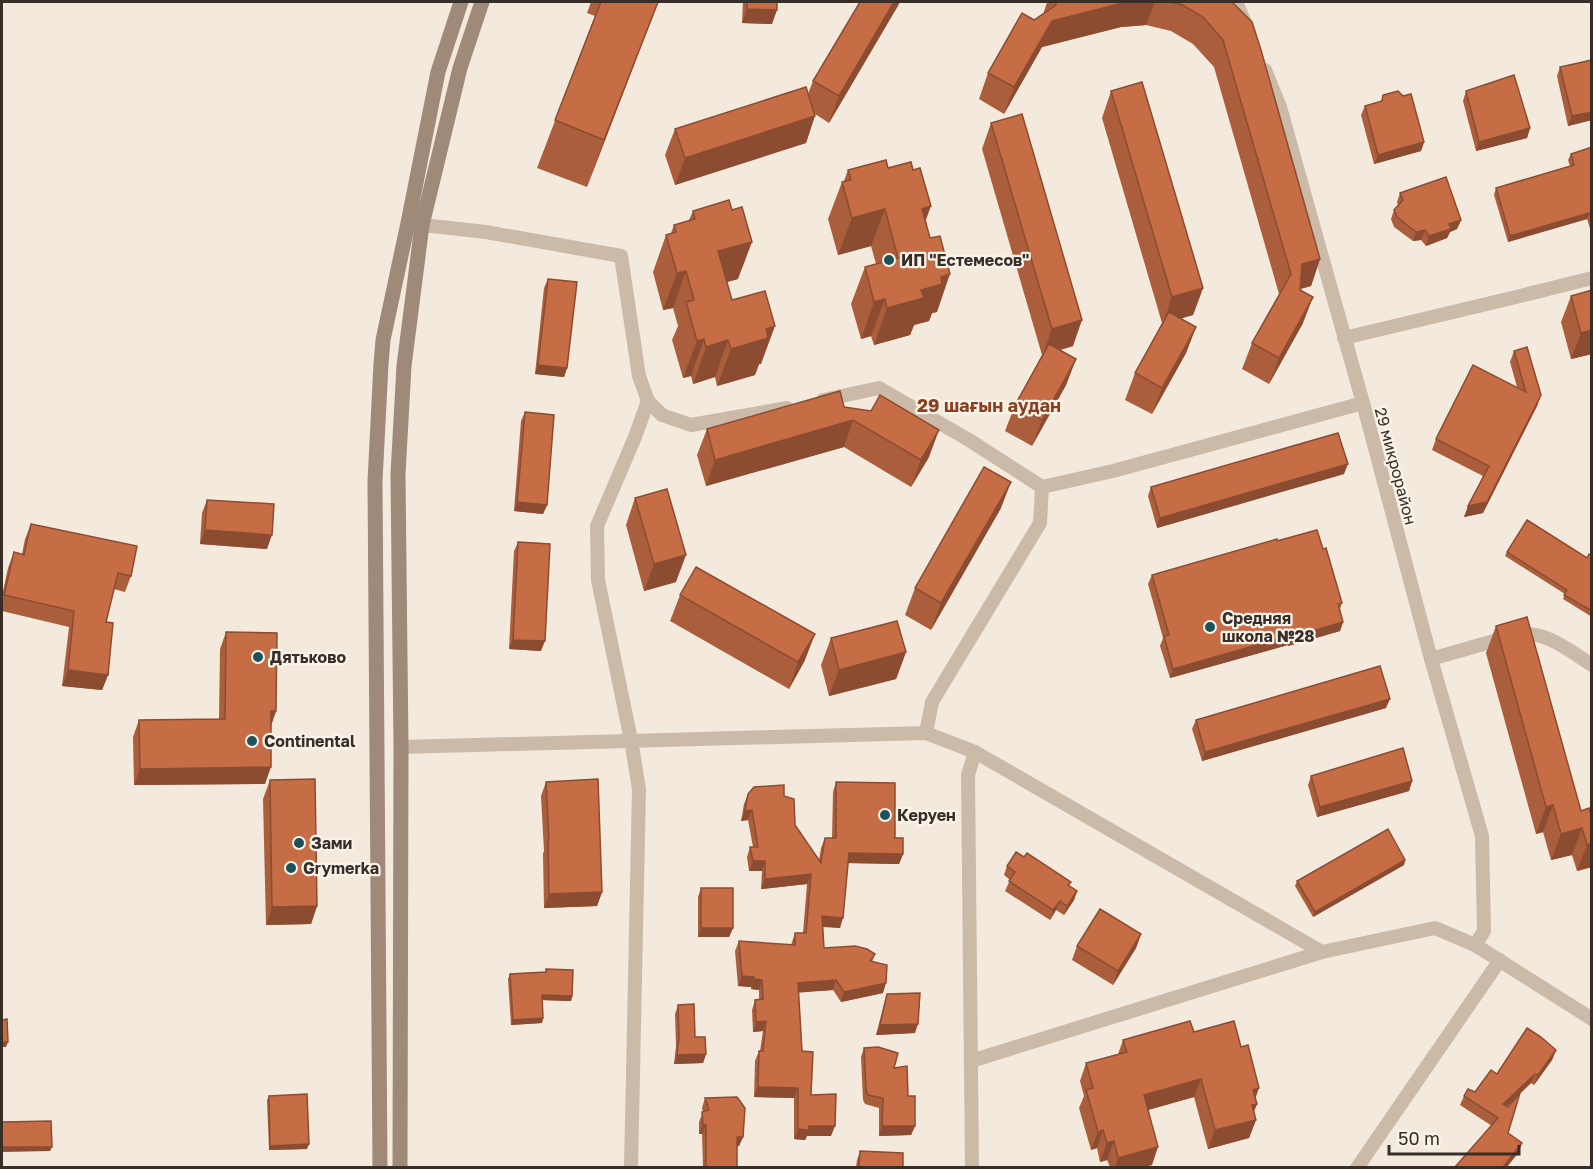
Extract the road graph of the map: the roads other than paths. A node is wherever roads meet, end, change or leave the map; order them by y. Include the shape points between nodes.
1 (461, 2) edge
2 (482, 2) edge
3 (1236, 2) edge
4 (1250, 36) edge
5 (1259, 57) edge
6 (415, 224) junction
7 (1592, 278) edge
8 (1344, 338) junction
9 (648, 401) junction
10 (1363, 403) junction
11 (1042, 488) junction
12 (1431, 659) junction
13 (1592, 665) edge
14 (926, 733) junction
15 (631, 740) junction
16 (401, 747) junction
17 (377, 749) junction
18 (975, 752) junction
19 (1475, 945) junction
20 (1323, 952) junction
21 (1500, 960) junction
22 (1592, 1019) edge
23 (971, 1061) junction
24 (380, 1167) edge
25 (400, 1167) edge
26 (632, 1167) edge
27 (972, 1167) edge
28 (1357, 1167) edge

1 - 6 main road via 438,72
2 - 6 main road
3 - 4 street
5 - 8 street, 29 микрорайон via 1280,107
6 - 9 street via 621,256 639,376
6 - 16 main road via 398,474
6 - 17 main road via 383,340 381,364 375,481
7 - 8 street
8 - 10 street, 29 микрорайон
9 - 11 street via 662,415 692,425 879,388
9 - 15 street via 597,526 598,580
10 - 11 street
10 - 12 street, 29 микрорайон
11 - 14 street via 1040,523 932,702
12 - 13 street via 1529,633 1552,640
12 - 19 street, 29 микрорайон via 1482,836 1484,931
14 - 15 street
14 - 18 street
15 - 16 street
15 - 26 street via 639,789
16 - 17 main road
16 - 25 main road
17 - 24 main road
18 - 20 street
18 - 23 street via 968,775
19 - 20 street via 1435,928
19 - 21 street
20 - 23 street
21 - 22 street
21 - 28 street
23 - 27 street

